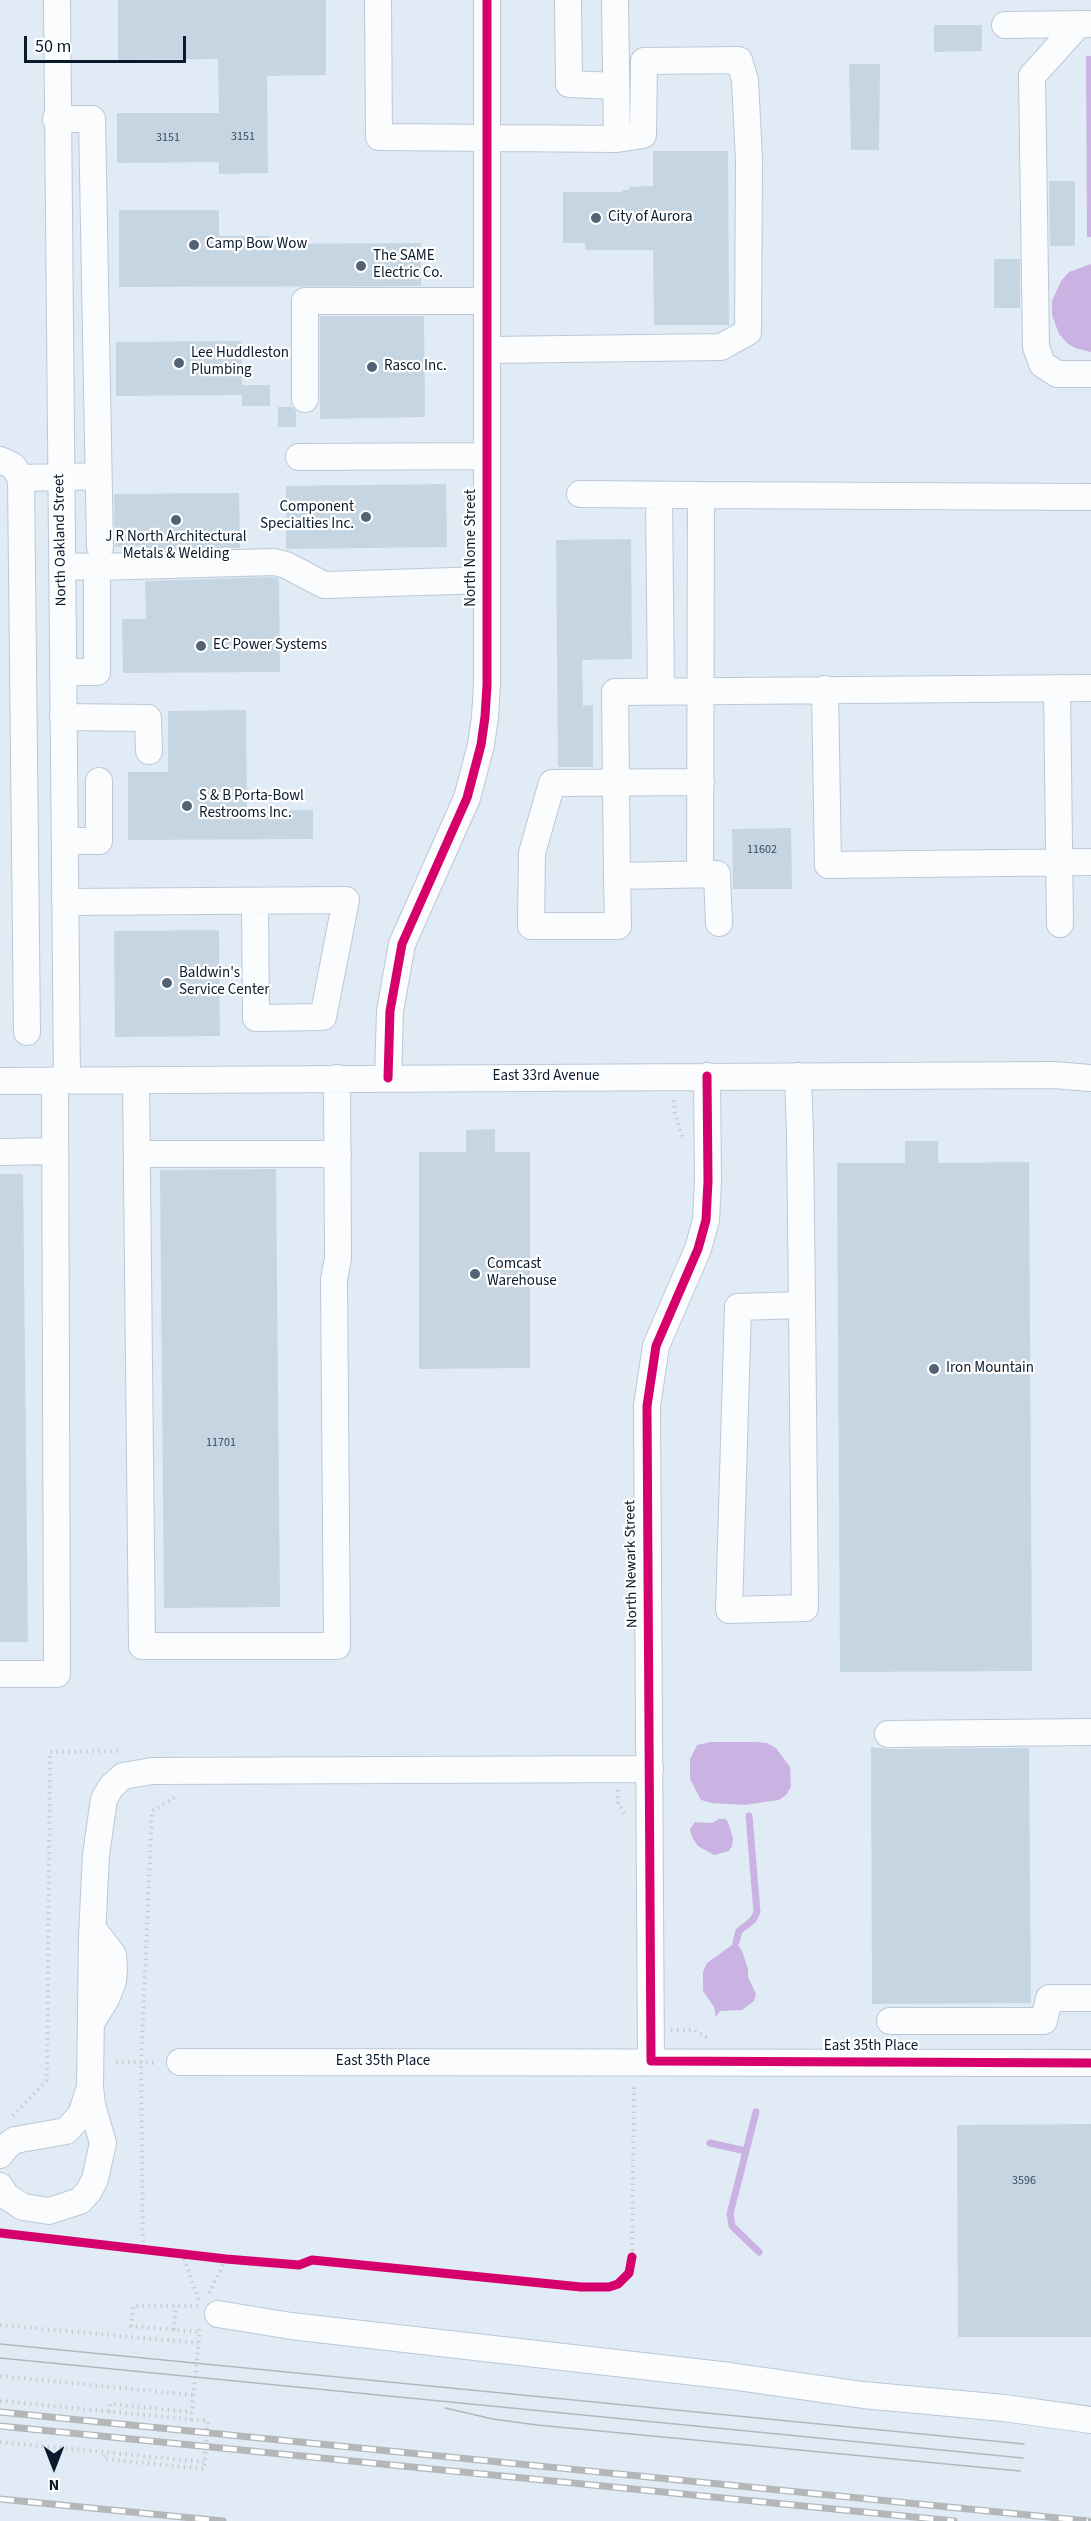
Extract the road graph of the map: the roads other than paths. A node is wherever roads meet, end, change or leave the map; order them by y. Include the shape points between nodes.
1 (57, 0) edge
2 (378, 0) edge
3 (487, 0) edge
4 (568, 0) edge
5 (615, 0) edge
6 (1005, 25) dead end
7 (1084, 25) edge
8 (616, 86) junction
9 (56, 119) junction
10 (487, 138) junction
11 (617, 139) junction
12 (487, 301) junction
13 (487, 350) junction
14 (1091, 374) edge
15 (305, 399) dead end
16 (487, 456) junction
17 (298, 457) dead end
18 (0, 460) edge
19 (98, 476) junction
20 (60, 477) junction
21 (21, 478) junction
22 (580, 494) dead end
23 (659, 495) junction
24 (701, 495) junction
25 (1091, 497) edge
26 (21, 549) junction
27 (62, 557) junction
28 (98, 557) junction
29 (487, 579) junction
30 (63, 680) junction
31 (23, 688) junction
32 (1057, 688) junction
33 (1091, 688) edge
34 (825, 689) junction
35 (661, 692) junction
36 (701, 692) junction
37 (63, 717) junction
38 (149, 751) dead end
39 (99, 781) dead end
40 (701, 782) junction
41 (615, 783) junction
42 (25, 828) junction
43 (65, 834) junction
44 (1057, 862) junction
45 (1091, 862) edge
46 (700, 874) junction
47 (617, 876) junction
48 (255, 901) junction
49 (65, 902) junction
50 (718, 923) dead end
51 (1060, 924) dead end
52 (26, 969) junction
53 (66, 969) junction
54 (27, 1032) dead end
55 (707, 1076) junction
56 (798, 1076) junction
57 (337, 1078) junction
58 (388, 1078) junction
59 (1091, 1078) edge
60 (61, 1080) junction
61 (136, 1080) junction
62 (0, 1081) edge
63 (56, 1151) junction
64 (0, 1152) edge
65 (137, 1154) junction
66 (338, 1154) junction
67 (802, 1305) junction
68 (0, 1674) edge
69 (1091, 1732) edge
70 (888, 1734) dead end
71 (650, 1769) junction
72 (1091, 1998) edge
73 (890, 2021) dead end
74 (651, 2061) junction
75 (180, 2062) dead end
76 (1091, 2063) edge
77 (90, 2087) junction
78 (0, 2156) edge
79 (0, 2186) edge
80 (204, 2320) road end
81 (1091, 2420) edge

1 - 9 street, North Oakland Street
2 - 10 street via 379,137
3 - 10 street, North Nome Street
4 - 8 street via 569,84
5 - 8 street
6 - 7 street
7 - 14 street via 1032,76 1036,347 1042,364 1057,374
8 - 11 street
9 - 19 street via 93,119
9 - 20 street, North Oakland Street
10 - 11 street
10 - 12 street, North Nome Street
11 - 13 street via 643,135 644,61 739,60 745,80 749,160 748,332 721,347
12 - 13 street, North Nome Street
12 - 15 street via 305,301
13 - 16 street, North Nome Street
16 - 17 street
16 - 29 street, North Nome Street
18 - 21 street via 13,466
19 - 20 street
19 - 28 street
20 - 21 street
20 - 27 street, North Oakland Street
21 - 26 street
22 - 23 street
23 - 24 street
23 - 35 street
24 - 25 street
24 - 36 street
26 - 27 street
26 - 31 street
27 - 28 street
27 - 30 street, North Oakland Street
28 - 29 street via 274,562 324,585
28 - 30 street via 97,672
29 - 58 street, North Nome Street via 487,684 481,745 467,798 402,944 390,1011
30 - 31 street
30 - 37 street, North Oakland Street
31 - 42 street
32 - 33 street
32 - 34 street
32 - 44 street
34 - 36 street
34 - 44 street via 828,865
35 - 36 street
35 - 41 street via 615,692
36 - 40 street
37 - 38 street via 148,718
37 - 43 street, North Oakland Street
39 - 43 street via 99,841
40 - 41 street
40 - 46 street
41 - 47 street
41 - 47 street via 552,783 532,853 531,926 618,926
42 - 43 street
42 - 52 street
43 - 49 street, North Oakland Street
44 - 45 street
44 - 51 street
46 - 47 street
46 - 50 street via 717,874
48 - 48 street via 346,900 323,1017 256,1018
48 - 49 street
49 - 53 street, North Oakland Street
52 - 53 street
52 - 54 street
53 - 60 street, North Oakland Street
55 - 56 street, East 33rd Avenue
55 - 58 street, East 33rd Avenue
55 - 71 street, North Newark Street via 706,1220 698,1249 656,1346 648,1406
56 - 59 street, East 33rd Avenue
56 - 67 street
57 - 58 street, East 33rd Avenue
57 - 61 street, East 33rd Avenue
57 - 66 street
60 - 61 street, East 33rd Avenue
60 - 62 street, East 33rd Avenue
60 - 63 street, North Oakland Street
61 - 65 street
63 - 64 street
63 - 68 street, North Oakland Street via 57,1674
65 - 66 street
65 - 66 street via 142,1646 337,1646 334,1280 338,1258
67 - 67 street via 805,1608 729,1610 738,1307
69 - 70 street
71 - 74 street, North Newark Street
71 - 77 street via 152,1771 123,1776 111,1786 102,1806 96,1856 93,1929 113,1955 114,1969 106,1999 91,2023
72 - 73 street via 1049,1998 1044,2021
74 - 75 street, East 35th Place
74 - 76 street, East 35th Place
77 - 78 street via 81,2115 66,2131 15,2140
77 - 79 street via 103,2143 95,2180 80,2201 43,2210 12,2201
80 - 81 street via 291,2326

